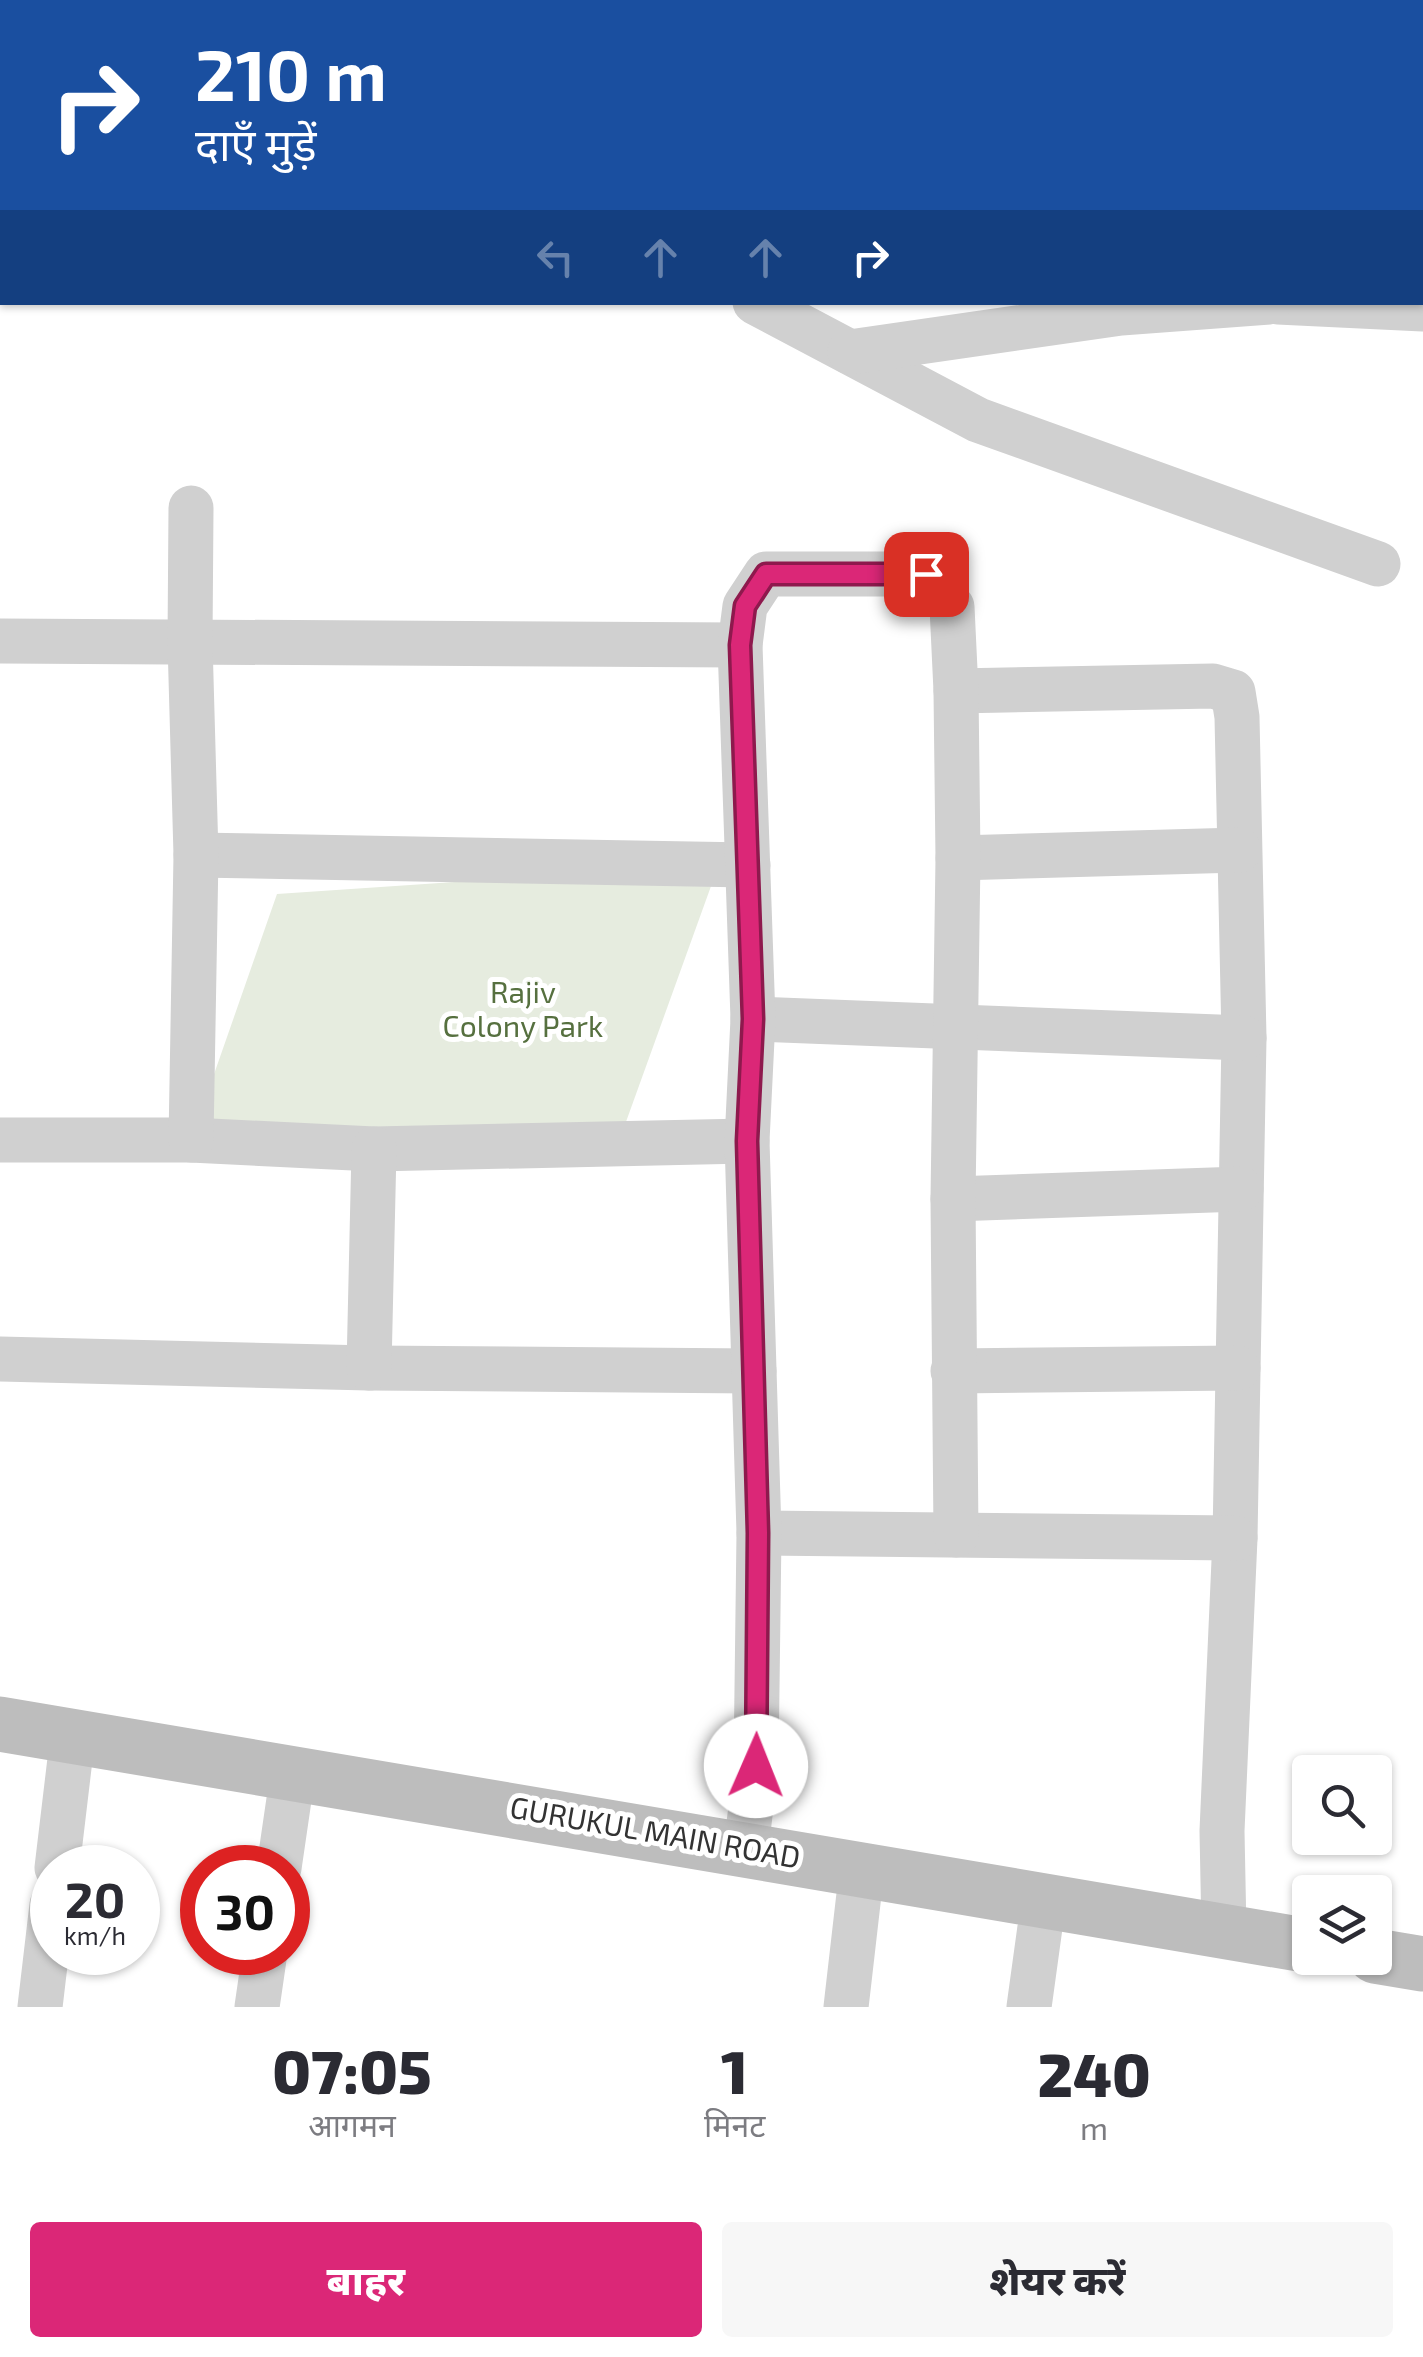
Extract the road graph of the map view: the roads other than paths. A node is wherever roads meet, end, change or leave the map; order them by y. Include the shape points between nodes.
1 (762, 305) edge
2 (1228, 305) edge
3 (1340, 305) edge
4 (1423, 309) edge
5 (850, 352) junction
6 (191, 508) dead end
7 (1378, 564) dead end
8 (0, 641) edge
9 (190, 642) junction
10 (740, 645) junction
11 (956, 691) junction
12 (1238, 850) junction
13 (196, 855) junction
14 (958, 858) junction
15 (748, 865) junction
16 (753, 1019) junction
17 (955, 1029) junction
18 (1244, 1038) junction
19 (0, 1140) edge
20 (191, 1140) junction
21 (747, 1141) junction
22 (374, 1150) junction
23 (1241, 1189) junction
24 (953, 1199) junction
25 (0, 1359) edge
26 (369, 1368) junction
27 (1238, 1368) junction
28 (754, 1371) junction
29 (953, 1371) junction
30 (758, 1533) junction
31 (956, 1535) junction
32 (1236, 1538) junction
33 (0, 1724) edge
34 (73, 1734) junction
35 (293, 1772) junction
36 (60, 1845) edge
37 (282, 1845) edge
38 (746, 1848) junction
39 (862, 1868) junction
40 (1044, 1898) junction
41 (1224, 1932) junction
42 (1292, 1943) edge
43 (1392, 1959) edge
44 (1423, 1964) edge
45 (44, 1975) edge
46 (265, 1975) edge
47 (266, 2006) edge
48 (40, 2007) edge
49 (846, 2007) edge
50 (1029, 2007) edge

1 - 5 street
2 - 5 street via 1120,313
3 - 4 street
5 - 7 street via 978,420
6 - 9 street
8 - 9 street
9 - 10 street
9 - 13 street
10 - 11 street via 745,606 766,574 926,574 952,607
10 - 15 street
11 - 12 street via 1212,686 1233,692
11 - 14 street
12 - 14 street
12 - 18 street
13 - 15 street
13 - 20 street
14 - 17 street
15 - 16 street
16 - 17 street
16 - 21 street
17 - 18 street
17 - 24 street
18 - 23 street
19 - 20 street
20 - 22 street
21 - 22 street
21 - 28 street
22 - 26 street
23 - 24 street
23 - 27 street
24 - 29 street
25 - 26 street
26 - 28 street
27 - 29 street
27 - 32 street
28 - 30 street
29 - 31 street
30 - 31 street
30 - 38 street via 756,1766
31 - 32 street
32 - 41 street via 1222,1831
33 - 34 street, GURUKUL MAIN ROAD
34 - 35 street, GURUKUL MAIN ROAD
34 - 36 street
35 - 37 street
35 - 38 street, GURUKUL MAIN ROAD
38 - 39 street, GURUKUL MAIN ROAD
39 - 40 street, GURUKUL MAIN ROAD
39 - 49 street
40 - 41 street, GURUKUL MAIN ROAD
40 - 50 street
41 - 42 street, GURUKUL MAIN ROAD
43 - 44 street
45 - 48 street
46 - 47 street

